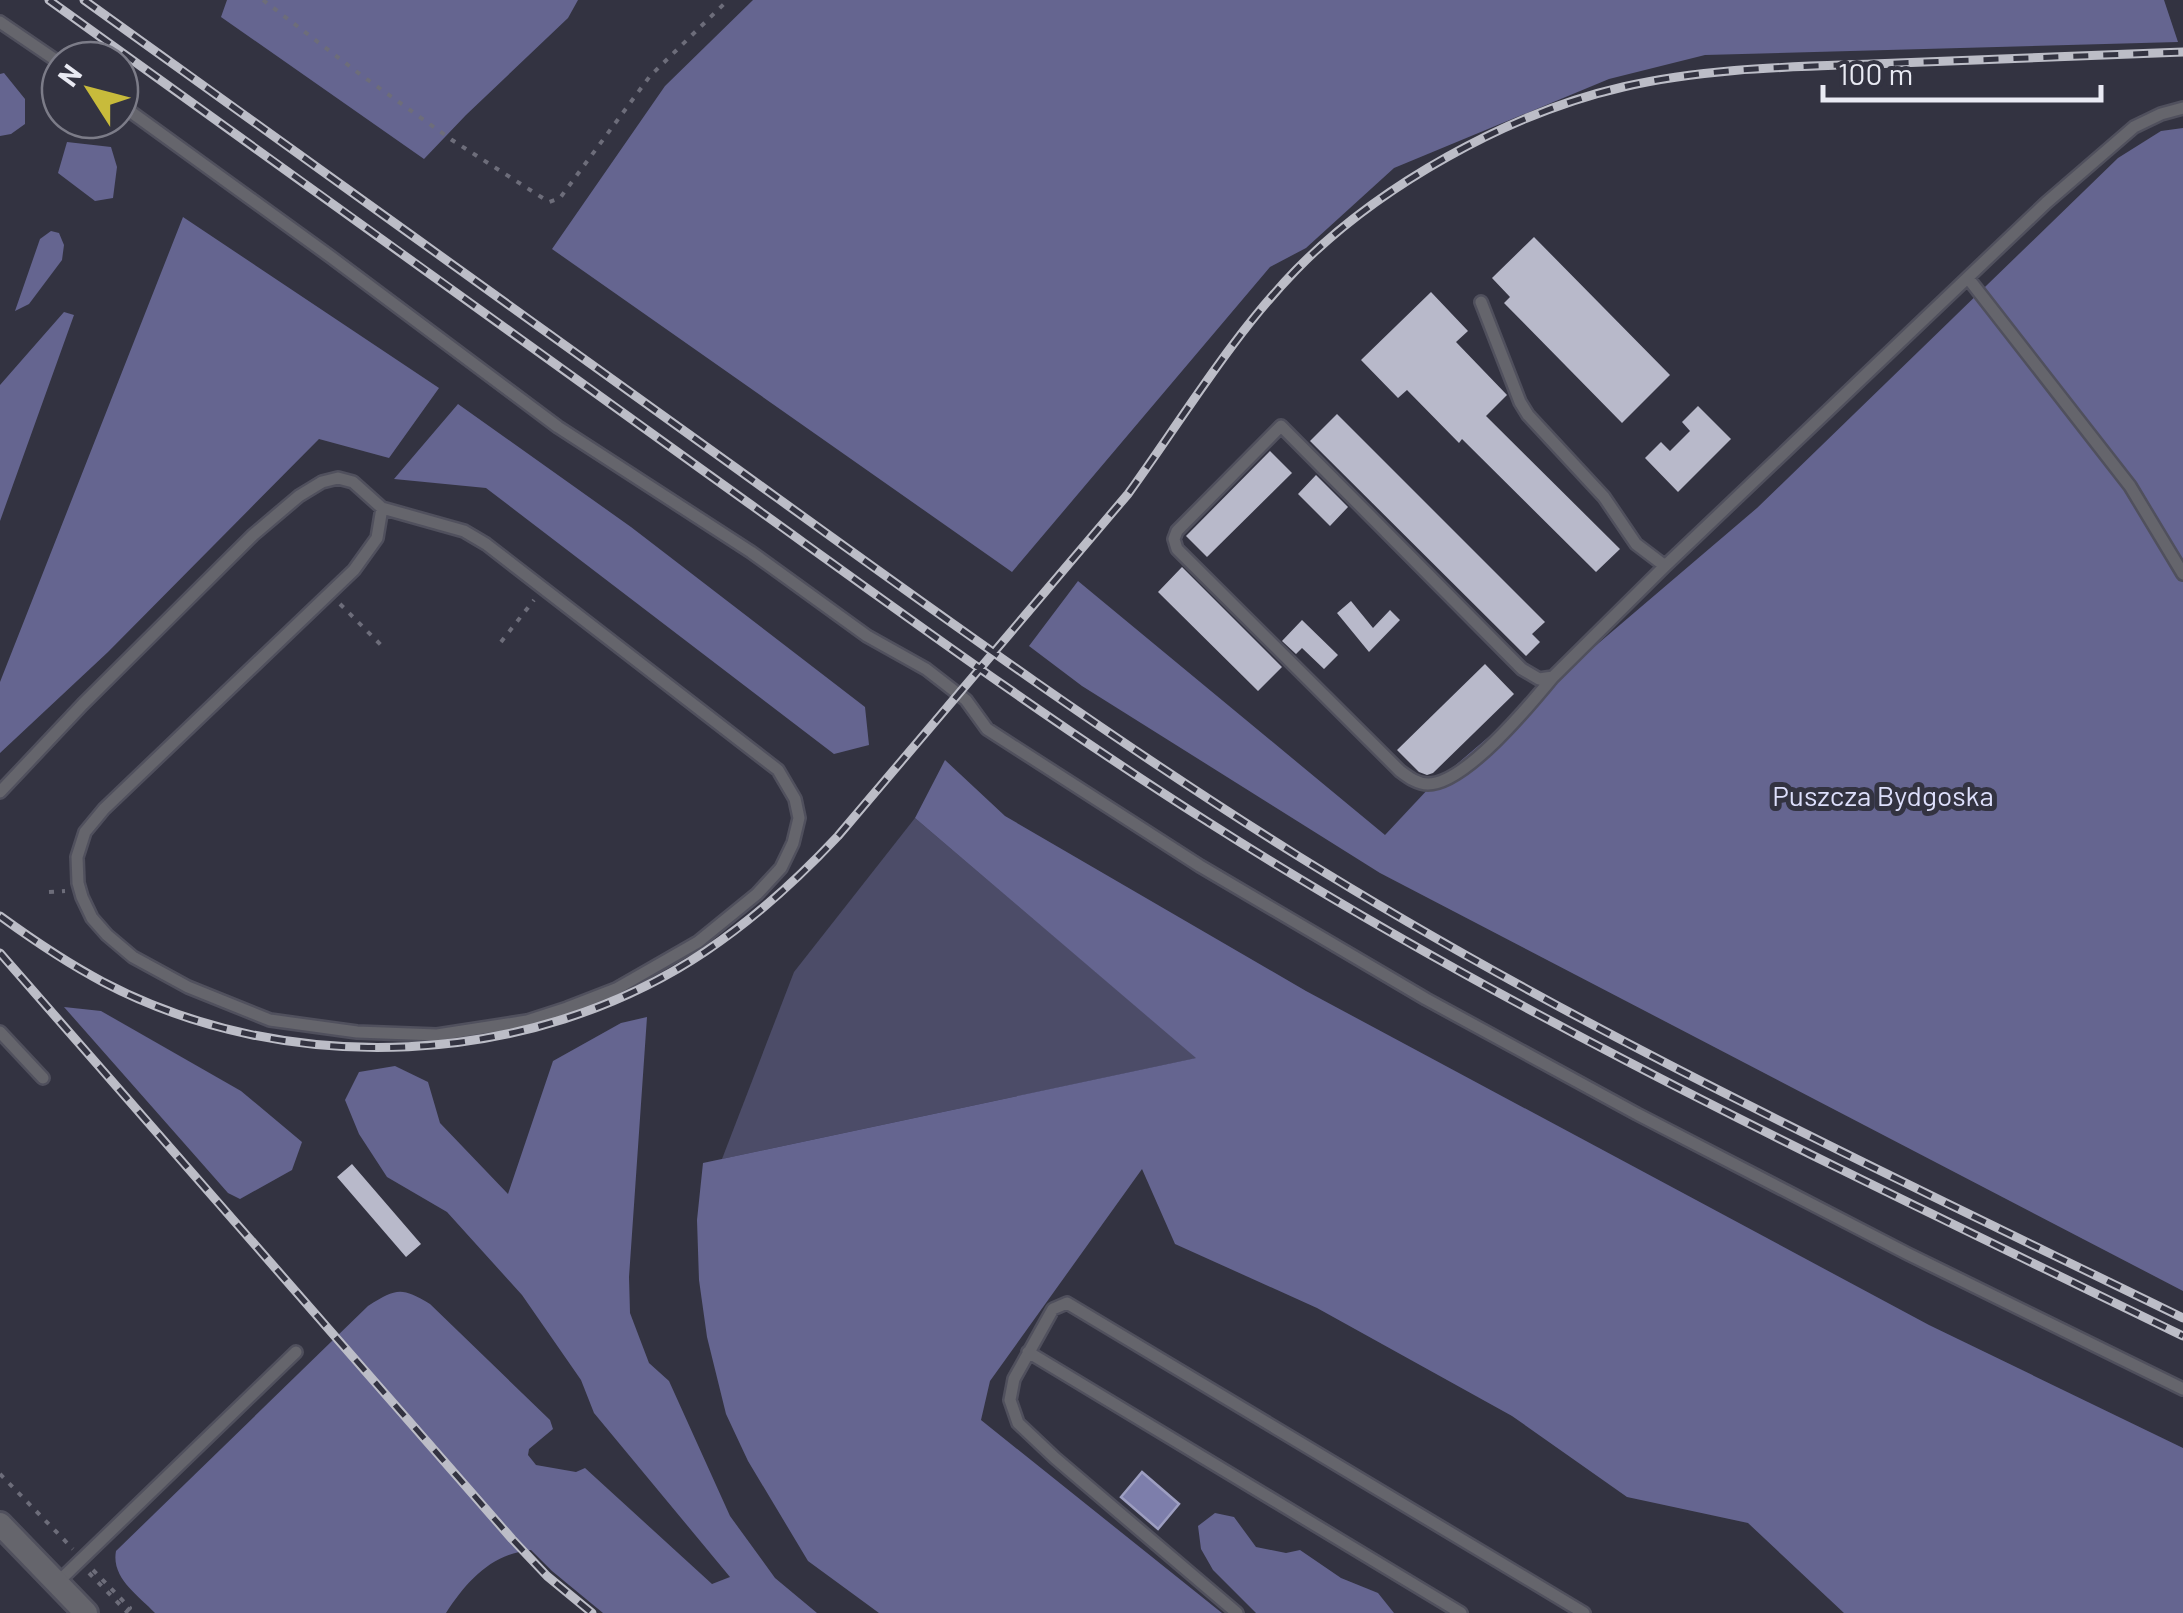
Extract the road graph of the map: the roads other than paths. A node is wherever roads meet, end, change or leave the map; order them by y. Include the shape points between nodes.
1 (0, 22) edge
2 (40, 49) edge
3 (2183, 108) edge
4 (140, 119) edge
5 (1968, 278) junction
6 (1481, 302) dead end
7 (382, 508) junction
8 (1665, 566) junction
9 (2183, 574) edge
10 (1553, 677) junction
11 (0, 792) edge
12 (0, 1032) edge
13 (44, 1078) dead end
14 (296, 1352) dead end
15 (1028, 1352) junction
16 (2183, 1389) edge
17 (0, 1524) edge
18 (56, 1583) junction
19 (86, 1613) edge
20 (1237, 1613) edge
21 (1461, 1613) edge
22 (1584, 1613) edge

1 - 2 lane
3 - 5 lane via 2134,128
4 - 16 lane via 558,427 926,670 966,700 987,729 1200,866 1637,1114
5 - 8 lane
5 - 9 lane via 2130,486
6 - 8 lane via 1528,415 1604,497 1636,544
7 - 7 lane via 378,538 354,570 85,832 78,882 86,908 108,935 188,988 270,1020 436,1035 527,1021 616,989 698,942 757,894 781,868 799,818 778,770 486,544
7 - 11 lane via 353,482 338,478 299,496
8 - 10 lane
10 - 10 lane via 1539,679 1522,669 1281,426 1174,539 1414,781 1447,780 1466,766
12 - 13 lane
14 - 18 lane
15 - 20 lane via 1011,1391 1018,1424
15 - 21 lane
15 - 22 lane via 1053,1309 1068,1303
17 - 18 street
18 - 19 street

